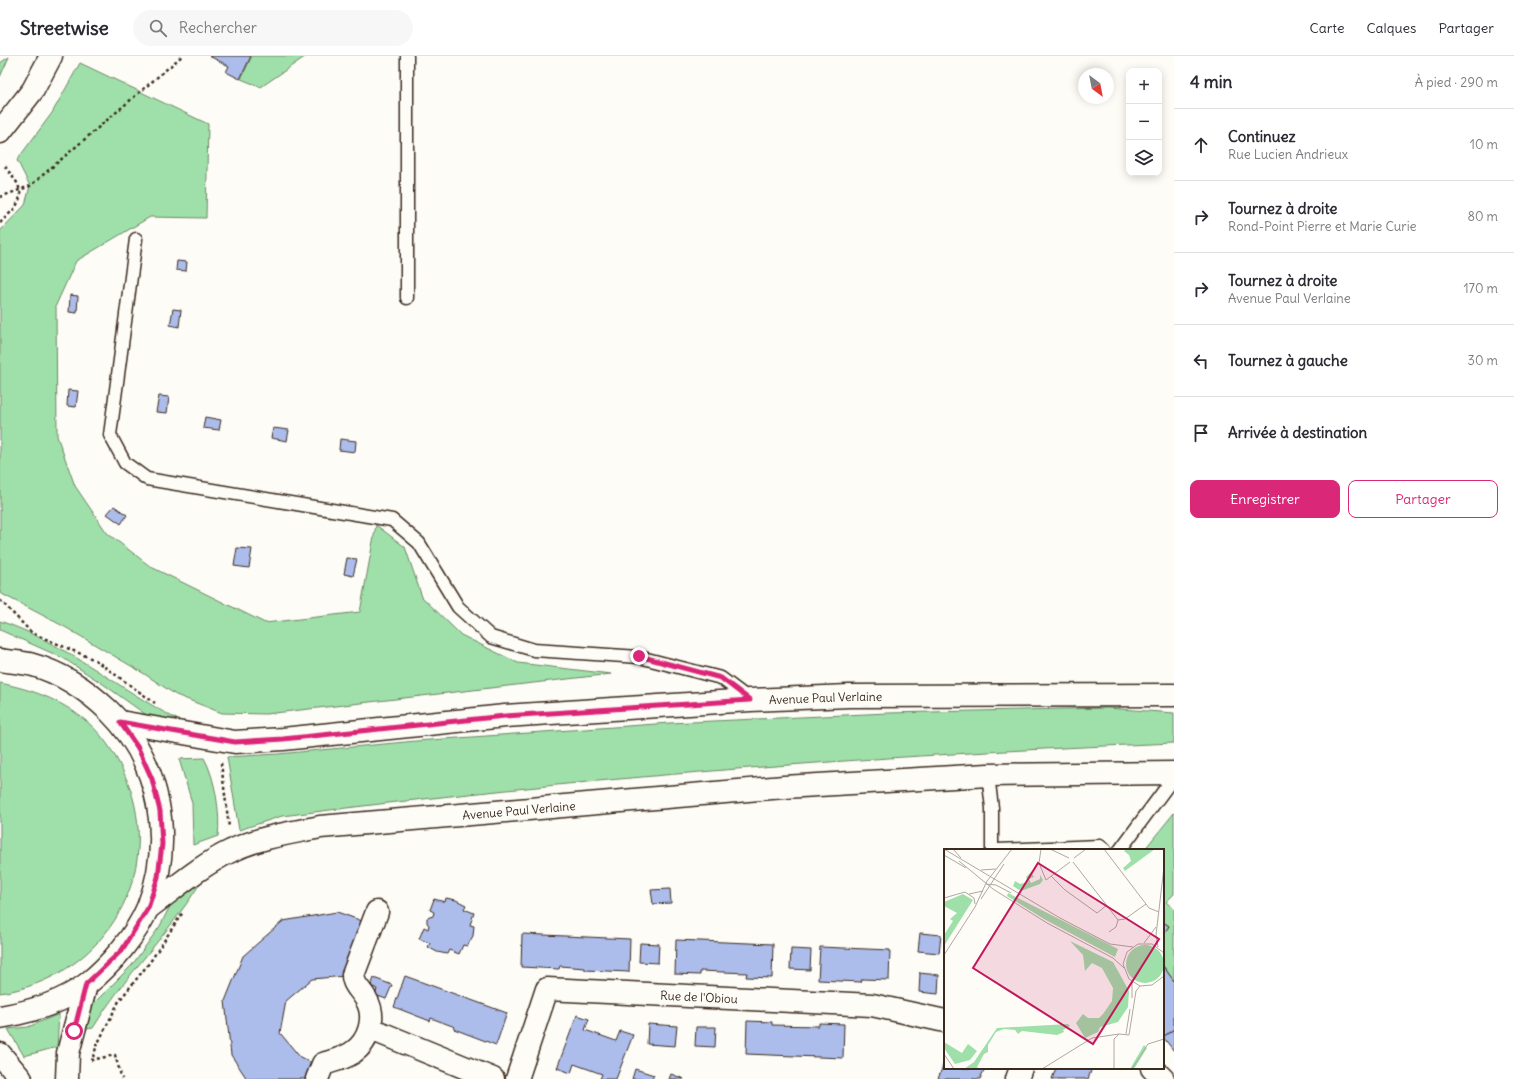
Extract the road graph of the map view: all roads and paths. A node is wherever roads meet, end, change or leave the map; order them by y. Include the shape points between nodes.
1 (51, 56) edge
2 (182, 56) edge
3 (407, 56) edge
4 (0, 132) edge
5 (4, 165) dead end
6 (20, 190) junction
7 (0, 197) edge
8 (0, 223) edge
9 (136, 239) dead end
10 (407, 298) dead end
11 (0, 660) edge
12 (1174, 695) edge
13 (750, 700) junction
14 (120, 722) junction
15 (1174, 759) edge
16 (1137, 772) junction
17 (1174, 773) edge
18 (988, 775) junction
19 (1174, 777) edge
20 (992, 849) edge
21 (1023, 849) edge
22 (1104, 849) edge
23 (1121, 849) edge
24 (148, 908) junction
25 (378, 912) dead end
26 (86, 984) junction
27 (0, 1017) edge
28 (944, 1021) edge
29 (371, 1029) junction
30 (0, 1054) edge
31 (115, 1055) dead end
32 (1021, 1069) edge
33 (1153, 1069) edge
34 (20, 1079) edge
35 (67, 1079) edge
36 (122, 1079) edge
37 (317, 1079) edge
38 (493, 1079) edge
39 (517, 1079) edge
40 (1016, 1079) edge
41 (1163, 1079) edge

1 - 4 main road via 33,90
2 - 6 path via 30,186
3 - 10 lane
5 - 6 path
6 - 7 path
6 - 8 path via 22,195 16,207
9 - 13 lane via 110,435 125,463 147,479 392,520 419,543 458,607 491,637 534,650 639,656 721,678
11 - 14 main road via 33,665 66,678 94,697
12 - 13 main road, Avenue Paul Verlaine via 849,696
13 - 14 main road, Avenue Paul Verlaine via 505,716 235,742
14 - 24 main road via 138,748 152,779 160,811 162,844 158,877
15 - 16 main road
16 - 17 main road, Avenue Paul Verlaine
16 - 18 main road, Avenue Paul Verlaine
18 - 20 lane via 992,808
18 - 24 main road, Avenue Paul Verlaine via 784,787 320,827 273,837 232,850
19 - 23 lane
21 - 22 lane via 1100,846
24 - 26 main road via 122,950
25 - 29 main road via 353,975 353,981 367,1000 371,1013
26 - 27 main road via 56,1002 24,1013
26 - 35 main road via 68,1053
28 - 39 main road, Rue de l'Obiou via 872,1005 547,988
29 - 37 main road via 352,1053 323,1064
29 - 38 main road
30 - 34 main road
31 - 36 path
32 - 40 main road
33 - 41 main road

